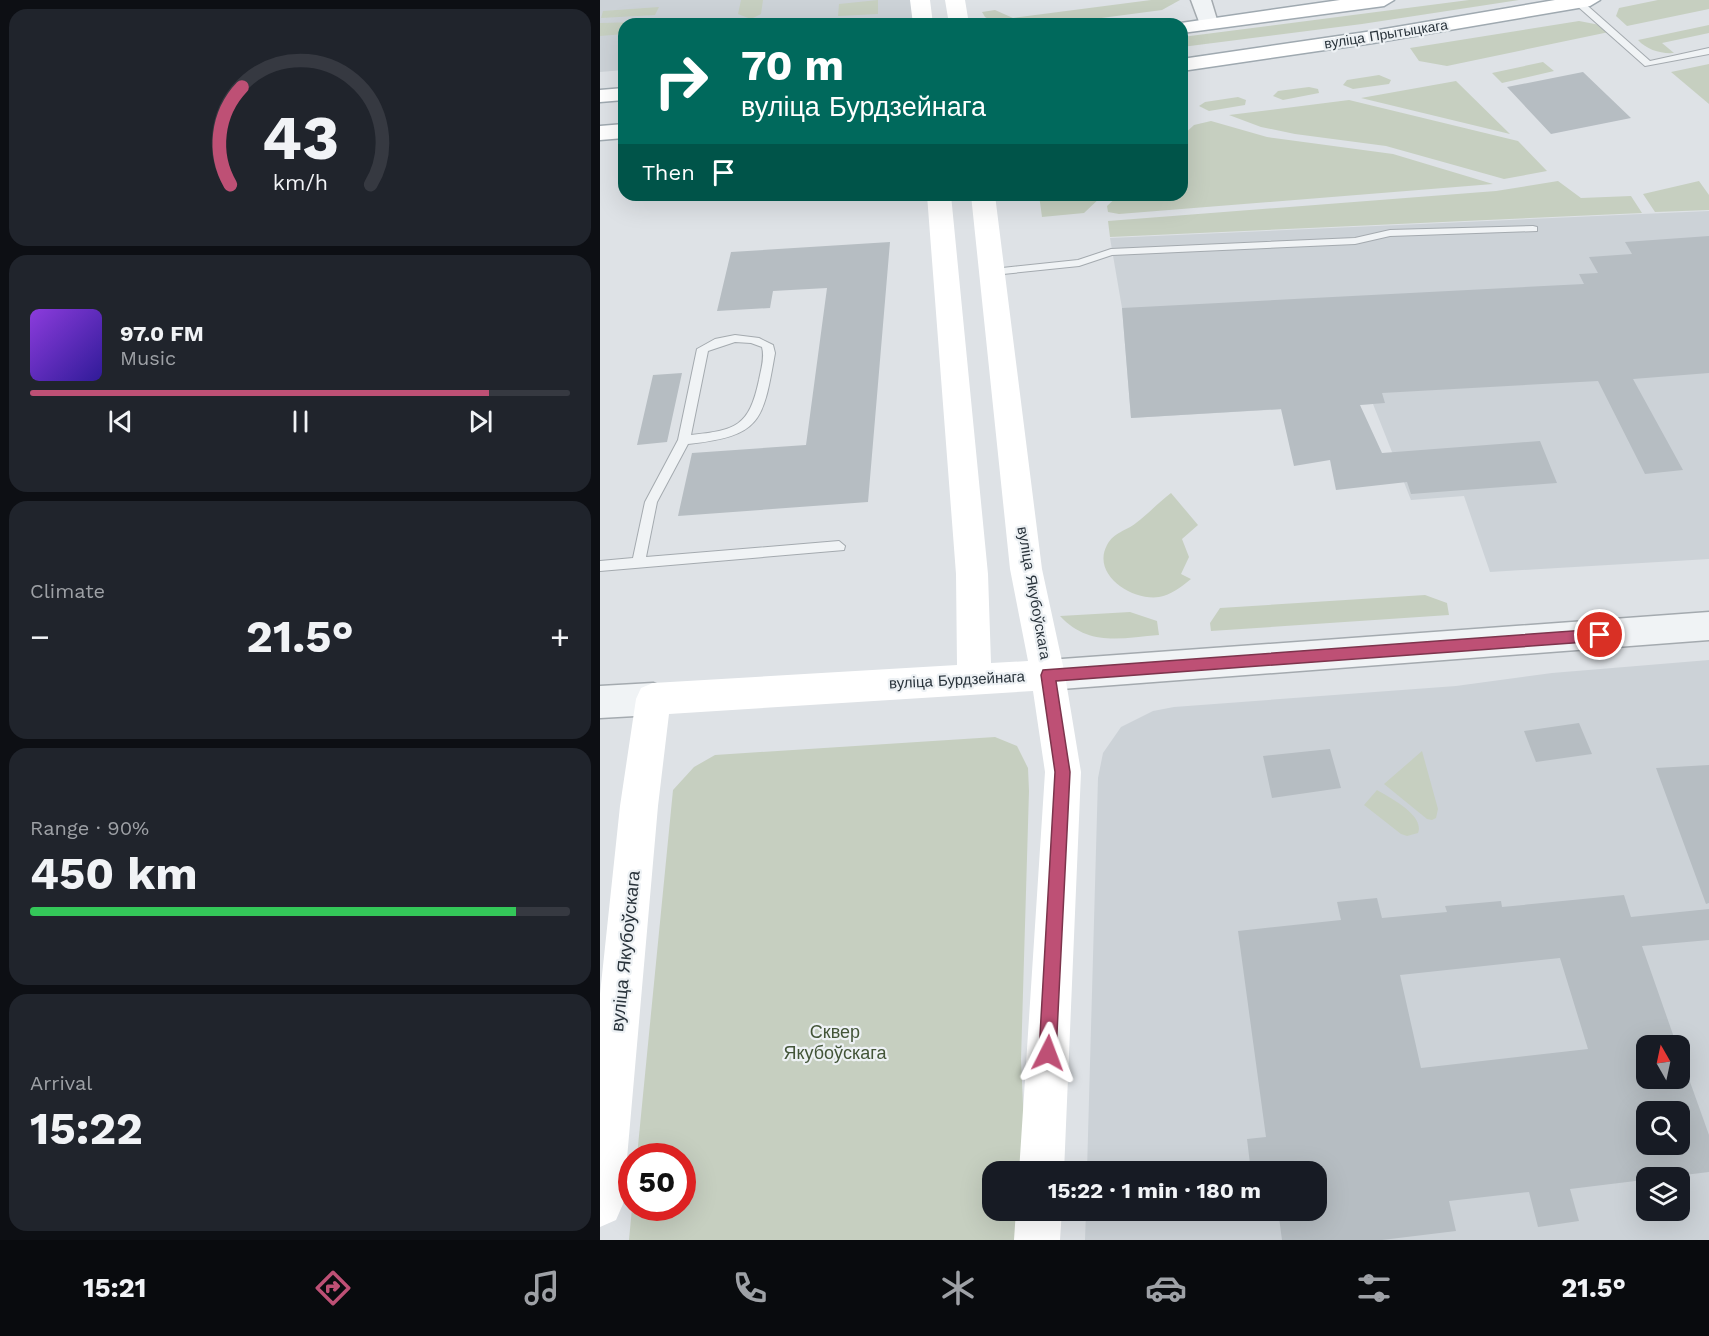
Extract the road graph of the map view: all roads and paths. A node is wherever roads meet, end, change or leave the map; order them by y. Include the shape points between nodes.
1 (920, 0) edge
2 (955, 0) edge
3 (1201, 0) edge
4 (1384, 0) edge
5 (1584, 1) edge
6 (922, 18) edge
7 (958, 18) edge
8 (1208, 23) junction
9 (1188, 26) edge
10 (1709, 51) edge
11 (1188, 64) edge
12 (618, 94) edge
13 (600, 96) edge
14 (618, 132) edge
15 (600, 133) edge
16 (940, 201) edge
17 (983, 201) edge
18 (1533, 229) dead end
19 (993, 272) junction
20 (684, 440) junction
21 (839, 546) dead end
22 (639, 561) junction
23 (600, 566) edge
24 (1709, 626) edge
25 (1048, 675) junction
26 (974, 679) junction
27 (653, 699) junction
28 (600, 702) edge
29 (1042, 1161) edge
30 (600, 1204) edge
31 (1038, 1221) edge
32 (1037, 1240) edge

1 - 6 main road
2 - 7 main road
3 - 8 street
4 - 8 main road
5 - 10 lane via 1648,63
5 - 11 main road, вуліца Прытыцкага
8 - 9 main road
12 - 13 main road
14 - 15 main road
16 - 26 main road via 972,574
17 - 19 main road, вуліца Якубоўскага
18 - 19 lane via 1390,233 1355,242 1111,252 1079,263
19 - 25 main road, вуліца Якубоўскага via 1026,569
20 - 20 lane via 726,436 742,429 754,417 760,406 767,345 754,338 722,338 703,349
20 - 22 lane via 651,502
21 - 22 lane
22 - 23 lane
24 - 25 street, вуліца Бурдзейнага
25 - 26 main road, вуліца Бурдзейнага
25 - 29 main road, вуліца Якубоўскага via 1063,772
26 - 27 main road, вуліца Бурдзейнага
27 - 28 street, вуліца Бурдзейнага
27 - 30 main road, вуліца Якубоўскага
31 - 32 main road

